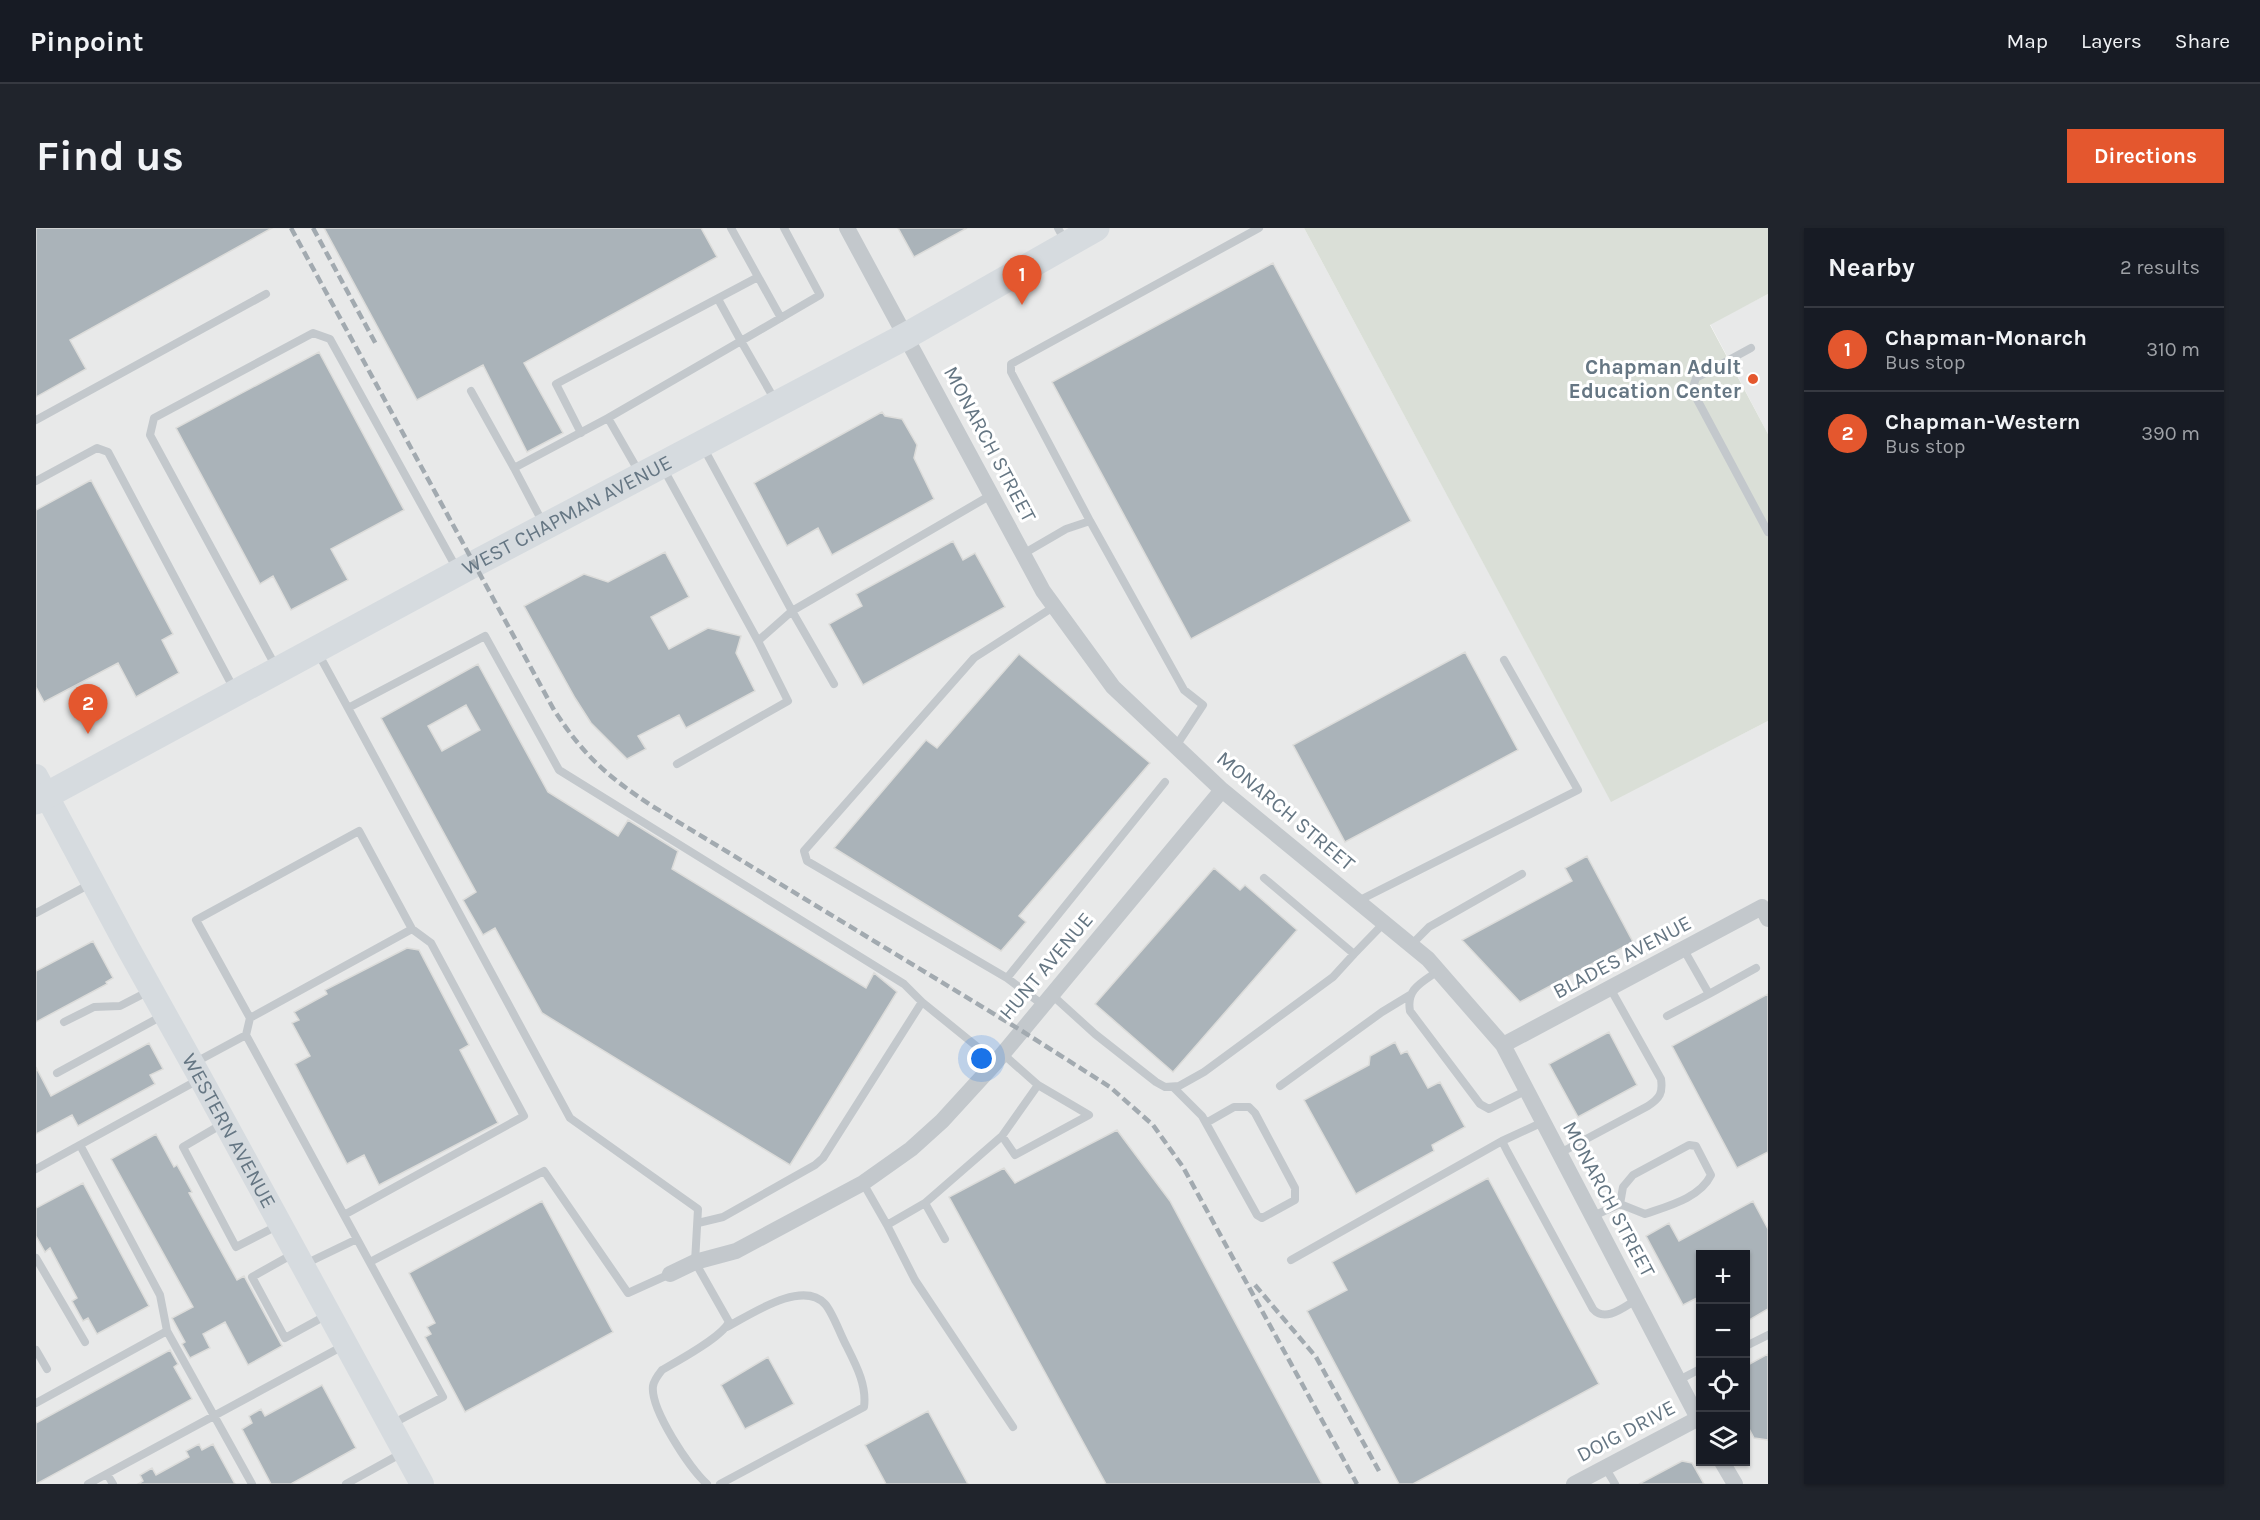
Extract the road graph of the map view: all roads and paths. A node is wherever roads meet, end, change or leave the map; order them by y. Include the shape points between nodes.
1 (731, 228) edge
2 (784, 228) edge
3 (847, 228) edge
4 (1096, 228) edge
5 (1259, 228) edge
6 (1063, 236) edge
7 (758, 278) junction
8 (266, 294) dead end
9 (718, 299) junction
10 (781, 318) junction
11 (906, 336) junction
12 (741, 341) junction
13 (1751, 348) dead end
14 (471, 391) dead end
15 (777, 404) junction
16 (608, 418) junction
17 (36, 420) edge
18 (581, 433) junction
19 (702, 444) junction
20 (514, 468) junction
21 (651, 470) junction
22 (36, 482) edge
23 (992, 495) junction
24 (1090, 521) junction
25 (544, 526) junction
26 (1768, 532) edge
27 (1023, 554) junction
28 (459, 572) junction
29 (1054, 606) junction
30 (792, 611) junction
31 (758, 641) junction
32 (316, 649) junction
33 (1504, 660) dead end
34 (278, 670) junction
35 (834, 684) dead end
36 (236, 692) junction
37 (348, 708) junction
38 (1176, 746) junction
39 (677, 764) dead end
40 (1165, 782) dead end
41 (1222, 789) junction
42 (39, 791) edge
43 (1522, 874) dead end
44 (1264, 878) dead end
45 (93, 882) junction
46 (1357, 901) junction
47 (36, 913) edge
48 (1766, 915) edge
49 (1384, 923) junction
50 (412, 929) junction
51 (1411, 945) junction
52 (1684, 950) junction
53 (1354, 954) junction
54 (1756, 968) dead end
55 (1438, 971) junction
56 (1007, 978) junction
57 (1610, 988) junction
58 (151, 989) junction
59 (1709, 994) junction
60 (1410, 995) junction
61 (1048, 1000) junction
62 (922, 1002) junction
63 (165, 1014) junction
64 (1667, 1016) dead end
65 (250, 1018) junction
66 (64, 1022) dead end
67 (246, 1035) junction
68 (1503, 1046) junction
69 (999, 1058) junction
70 (197, 1071) junction
71 (57, 1073) dead end
72 (1038, 1084) junction
73 (1280, 1086) dead end
74 (1173, 1087) junction
75 (1527, 1090) junction
76 (1543, 1122) junction
77 (225, 1123) junction
78 (1206, 1123) junction
79 (1002, 1136) junction
80 (1502, 1141) junction
81 (80, 1145) junction
82 (1560, 1153) junction
83 (36, 1169) edge
84 (863, 1182) junction
85 (925, 1203) junction
86 (1620, 1204) junction
87 (344, 1215) junction
88 (1593, 1216) junction
89 (698, 1223) junction
90 (280, 1224) junction
91 (887, 1225) junction
92 (357, 1239) junction
93 (945, 1239) dead end
94 (36, 1258) edge
95 (299, 1259) junction
96 (1291, 1260) dead end
97 (370, 1262) junction
98 (695, 1262) junction
99 (670, 1274) joint
100 (1636, 1300) junction
101 (329, 1314) junction
102 (727, 1327) junction
103 (167, 1330) junction
104 (1768, 1335) edge
105 (85, 1342) dead end
106 (346, 1344) junction
107 (1750, 1344) edge
108 (36, 1350) edge
109 (47, 1369) dead end
110 (1696, 1372) edge
111 (1679, 1380) junction
112 (36, 1402) edge
113 (1696, 1412) edge
114 (214, 1416) junction
115 (1696, 1422) edge
116 (390, 1426) junction
117 (1013, 1427) dead end
118 (404, 1452) junction
119 (1725, 1466) edge
120 (1605, 1467) junction
121 (107, 1474) junction
122 (88, 1484) edge
123 (113, 1484) edge
124 (252, 1484) edge
125 (346, 1484) edge
126 (422, 1484) edge
127 (707, 1484) edge
128 (720, 1484) edge
129 (1574, 1484) edge
130 (1615, 1484) edge
131 (1735, 1484) edge

1 - 7 lane
2 - 10 lane via 820,295
3 - 11 street, MONARCH STREET
4 - 6 main road, WEST CHAPMAN AVENUE
5 - 24 lane via 1011,364 1011,372
6 - 11 main road, WEST CHAPMAN AVENUE
7 - 9 lane
7 - 10 lane
8 - 17 lane
9 - 12 lane
9 - 18 lane via 556,384
10 - 12 lane
11 - 15 main road, WEST CHAPMAN AVENUE
11 - 23 street, MONARCH STREET
12 - 15 lane
12 - 16 lane
13 - 26 lane via 1695,378 1692,390
14 - 20 lane
15 - 19 main road, WEST CHAPMAN AVENUE
16 - 18 lane
16 - 21 lane
18 - 20 lane
19 - 21 main road, WEST CHAPMAN AVENUE
19 - 30 lane
20 - 25 lane
21 - 25 main road, WEST CHAPMAN AVENUE
21 - 31 lane
22 - 36 lane via 97,448 108,452
23 - 27 street, MONARCH STREET
23 - 30 lane
24 - 27 lane via 1066,529
24 - 38 lane via 1184,690 1203,705
25 - 28 main road, WEST CHAPMAN AVENUE
27 - 29 street, MONARCH STREET
28 - 32 main road, WEST CHAPMAN AVENUE
28 - 34 lane via 330,339 313,333 153,418 150,435
29 - 38 street, MONARCH STREET via 1113,687
29 - 56 lane via 974,658 804,851 807,861
30 - 31 lane
30 - 35 lane
31 - 39 lane via 788,701
32 - 34 main road, WEST CHAPMAN AVENUE
32 - 37 lane
33 - 46 lane via 1578,790
34 - 36 main road, WEST CHAPMAN AVENUE
36 - 42 main road, WEST CHAPMAN AVENUE
37 - 62 lane via 485,636 559,770 904,984
37 - 89 lane via 570,1118 698,1209
38 - 41 street, MONARCH STREET
40 - 56 lane
41 - 46 street, MONARCH STREET
41 - 61 street, HUNT AVENUE
42 - 45 street, WESTERN AVENUE
43 - 51 lane via 1429,927
44 - 53 lane
45 - 47 lane
45 - 58 street, WESTERN AVENUE
46 - 49 street, MONARCH STREET
48 - 52 street, BLADES AVENUE
49 - 51 street, MONARCH STREET
49 - 53 lane
50 - 65 lane
50 - 65 lane via 359,831 196,920
50 - 87 lane via 431,943 524,1116
51 - 55 street, MONARCH STREET
52 - 57 street, BLADES AVENUE
52 - 59 lane
53 - 74 lane via 1333,977 1204,1072
54 - 59 lane
55 - 60 lane
55 - 68 street, MONARCH STREET
56 - 61 lane
57 - 68 street, BLADES AVENUE
57 - 82 lane via 1661,1079 1663,1090 1648,1106
58 - 63 street, WESTERN AVENUE
58 - 66 lane via 120,1006 94,1007
59 - 64 lane
60 - 73 lane
60 - 75 lane via 1410,1011 1480,1104 1489,1109
61 - 69 street, HUNT AVENUE
61 - 74 lane via 1156,1082
62 - 69 lane
62 - 89 lane via 815,1165 723,1217
63 - 70 street, WESTERN AVENUE
63 - 71 lane
65 - 67 lane
67 - 70 lane
67 - 87 lane
68 - 75 street, MONARCH STREET
69 - 72 lane
69 - 84 street, HUNT AVENUE via 942,1121 911,1149
70 - 77 street, WESTERN AVENUE
70 - 81 lane
72 - 79 lane
72 - 79 lane via 1089,1115 1015,1155
74 - 78 lane
75 - 76 street, MONARCH STREET
76 - 80 lane
76 - 82 street, MONARCH STREET
77 - 90 street, WESTERN AVENUE
77 - 90 lane via 183,1147 236,1246
78 - 78 lane via 1257,1215 1268,1216 1295,1200 1295,1188 1249,1107 1234,1107
79 - 85 lane
80 - 96 lane
80 - 100 lane via 1597,1314 1616,1312
81 - 83 lane
81 - 103 lane via 160,1295
82 - 88 street, MONARCH STREET
84 - 91 lane
84 - 98 street, HUNT AVENUE via 736,1251
85 - 91 lane
85 - 93 lane
86 - 86 lane via 1645,1214 1671,1206 1705,1186 1711,1175 1696,1146 1689,1145 1633,1175 1623,1187
86 - 88 lane
87 - 92 lane
88 - 100 street, MONARCH STREET
89 - 98 lane
90 - 95 street, WESTERN AVENUE
91 - 117 lane via 915,1280
92 - 95 lane
92 - 97 lane
94 - 105 lane
95 - 101 street, WESTERN AVENUE
95 - 101 lane via 252,1276 268,1307 285,1338
97 - 99 lane via 544,1171 628,1293
97 - 116 lane via 443,1397
98 - 99 street, HUNT AVENUE
98 - 102 lane via 728,1318
100 - 111 street, MONARCH STREET
101 - 106 street, WESTERN AVENUE
102 - 127 lane via 662,1370 653,1388 660,1415 687,1463
102 - 128 lane via 793,1295 813,1296 825,1304 857,1366 865,1395 864,1407
103 - 112 lane
103 - 114 lane
104 - 107 lane
106 - 114 lane
106 - 116 street, WESTERN AVENUE
108 - 109 lane
110 - 111 lane
111 - 113 street, MONARCH STREET
114 - 121 lane
114 - 124 lane
115 - 120 street, DOIG DRIVE
116 - 118 street, WESTERN AVENUE
118 - 125 lane
118 - 126 street, WESTERN AVENUE
119 - 131 street
120 - 129 street, DOIG DRIVE
120 - 130 lane
121 - 122 lane
121 - 123 lane

